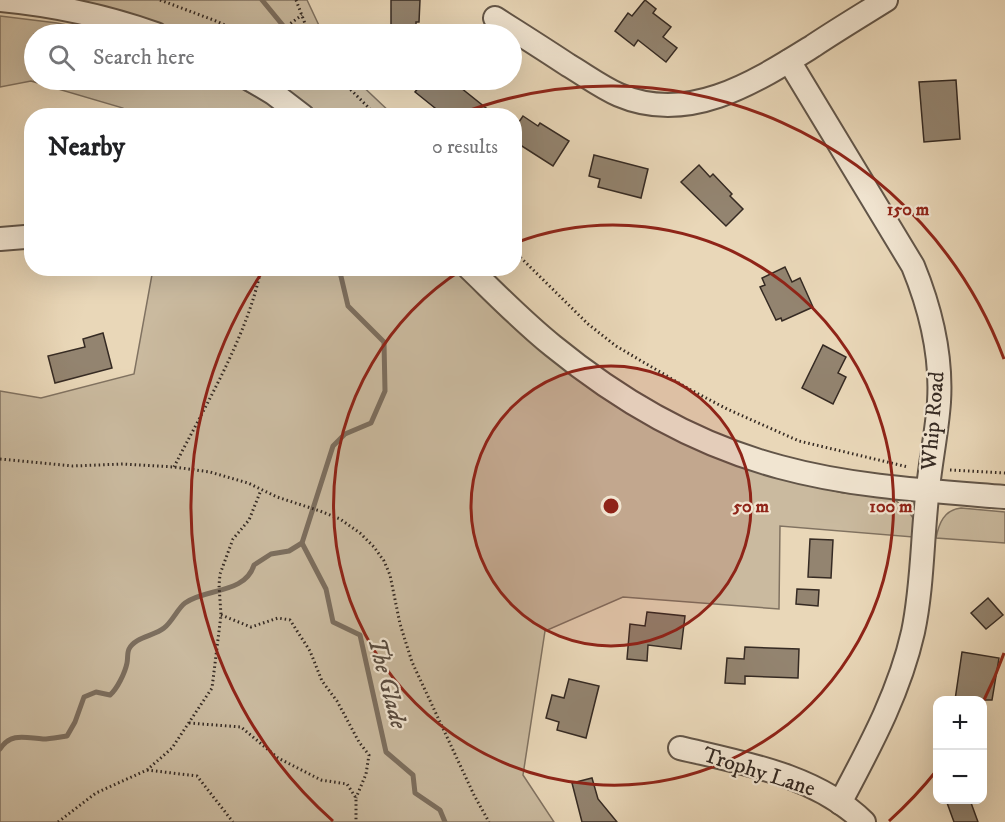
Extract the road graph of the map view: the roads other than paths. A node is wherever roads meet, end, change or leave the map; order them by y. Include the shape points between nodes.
1 (0, 0) edge
2 (886, 0) edge
3 (495, 18) dead end
4 (128, 24) edge
5 (504, 24) edge
6 (522, 35) edge
7 (789, 61) junction
8 (268, 90) edge
9 (293, 108) edge
10 (24, 237) edge
11 (0, 239) edge
12 (478, 276) edge
13 (929, 480) junction
14 (1005, 497) edge
15 (680, 748) dead end
16 (840, 803) junction
17 (864, 822) edge

1 - 4 street via 79,11
2 - 7 street
3 - 5 street
6 - 7 street via 620,95 669,105 712,99
7 - 13 street, Whip Road via 912,266 926,298 939,367 939,402
8 - 9 street
10 - 11 street
12 - 13 street via 551,345 593,377 678,428 779,467 834,479
13 - 14 street
13 - 16 street, Whip Road via 921,587 913,633 882,722
15 - 16 street, Trophy Lane via 789,778
16 - 17 street, Trophy Lane

